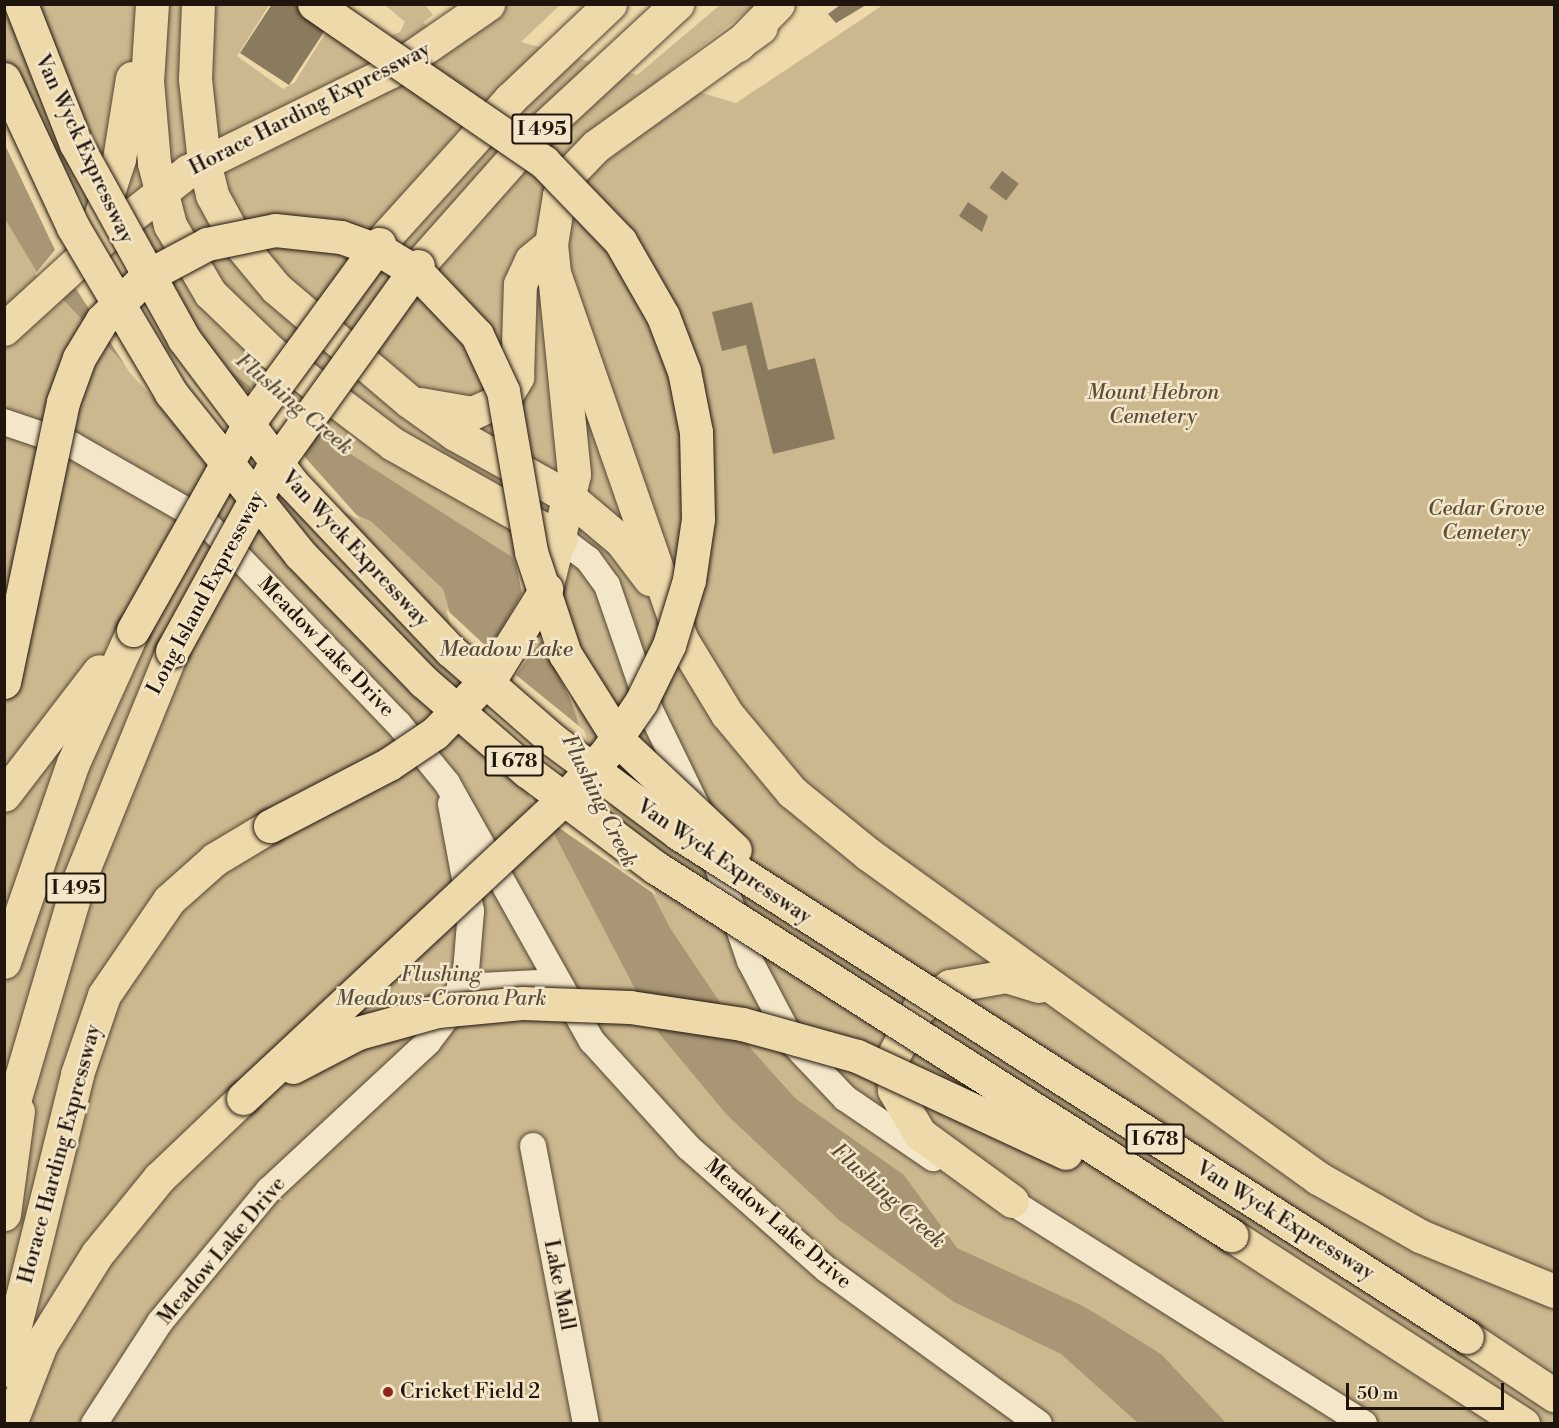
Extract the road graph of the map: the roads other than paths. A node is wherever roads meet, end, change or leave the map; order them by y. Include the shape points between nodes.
1 (21, 4) edge
2 (142, 4) edge
3 (152, 4) edge
4 (198, 4) edge
5 (314, 4) edge
6 (488, 4) edge
7 (610, 4) edge
8 (678, 4) edge
9 (778, 4) edge
10 (791, 4) edge
11 (738, 45) junction
12 (4, 79) edge
13 (204, 162) junction
14 (159, 191) junction
15 (104, 227) junction
16 (552, 258) junction
17 (4, 329) edge
18 (409, 401) junction
19 (4, 423) edge
20 (570, 498) junction
21 (561, 539) junction
22 (672, 614) junction
23 (133, 630) junction
24 (4, 682) edge
25 (447, 783) junction
26 (4, 795) edge
27 (844, 942) junction
28 (4, 962) edge
29 (558, 982) junction
30 (460, 987) junction
31 (1105, 1026) junction
32 (24, 1064) junction
33 (243, 1098) junction
34 (4, 1135) edge
35 (533, 1146) dead end
36 (1012, 1201) junction
37 (4, 1214) edge
38 (1231, 1235) junction
39 (1554, 1291) edge
40 (1467, 1337) junction
41 (4, 1370) edge
42 (1445, 1371) junction
43 (1554, 1384) edge
44 (1554, 1395) edge
45 (10, 1424) edge
46 (94, 1424) edge
47 (586, 1424) edge
48 (1039, 1424) edge
49 (1364, 1424) edge
50 (1506, 1424) edge
51 (1523, 1424) edge

1 - 27 main road, Van Wyck Expressway / I 678, bridge via 76,144 164,307 229,403 330,527 451,651 553,740 678,833
2 - 15 main road via 123,138
3 - 14 main road via 148,112
4 - 13 main road via 195,79
5 - 33 main road, bridge via 525,147 586,200 615,234 650,291 684,372 696,432 698,519 688,580 669,645 641,702 606,753 565,798
6 - 13 main road, Horace Harding Expressway via 391,71
7 - 23 main road, I 495, bridge via 510,99 379,244 254,415
8 - 32 main road, Long Island Expressway / I 495, bridge via 527,143 418,266 272,469 172,651 105,806
9 - 11 main road
10 - 11 main road, Horace Harding Expressway
11 - 16 main road, Horace Harding Expressway via 582,159 559,195
12 - 38 main road, Van Wyck Expressway / I 678, bridge via 72,227 171,393 300,554 423,681 527,771 655,867
13 - 14 main road, Horace Harding Expressway
13 - 18 main road via 227,224 262,273
14 - 15 main road, Horace Harding Expressway
14 - 21 main road via 170,225 197,274 245,330 393,444
15 - 17 main road via 79,262
16 - 18 main road via 531,260 520,284 517,377 504,399 476,412 458,413
16 - 20 main road, Horace Harding Expressway via 574,449
16 - 22 main road
18 - 20 main road via 454,434
19 - 25 street, Meadow Lake Drive via 72,445 203,520 390,715
20 - 21 main road, Horace Harding Expressway
20 - 22 main road via 621,541
21 - 36 street via 588,559 607,585 650,710 697,807 750,961 793,1043 827,1082 866,1113
21 - 41 main road, Horace Harding Expressway, bridge via 546,589 502,663 441,728 389,764 215,859 169,900 104,995 79,1064
22 - 31 main road via 717,699 792,792 853,843
23 - 26 main road
23 - 28 main road, I 495 via 69,772
24 - 27 main road, bridge via 63,402 79,358 102,320 147,276 218,240 299,230 362,243 435,286 487,352 508,411 545,606 565,654 606,724 671,794
25 - 29 street, Meadow Lake Drive
25 - 30 street, Meadow Lake Drive via 471,910
27 - 40 main road, Van Wyck Expressway / I 678, bridge
29 - 30 street
29 - 48 street, Meadow Lake Drive via 592,1041 688,1147 826,1269
30 - 46 street, Meadow Lake Drive via 451,1012 428,1042 268,1190 160,1322
31 - 36 main road via 1043,988 1006,976 950,986 906,1024 890,1074 909,1120 932,1144
31 - 39 main road via 1350,1199 1420,1236
32 - 34 main road, Long Island Expressway / I 495
32 - 37 main road
33 - 38 main road, bridge via 331,1044 412,1016 522,1003 667,1011 775,1032 882,1066
33 - 45 main road via 136,1203 58,1313
35 - 47 street, Lake Mall
36 - 49 street
38 - 42 main road, Van Wyck Expressway / I 678
40 - 43 main road
40 - 44 main road, Van Wyck Expressway / I 678
42 - 50 main road
42 - 51 main road, Van Wyck Expressway / I 678

